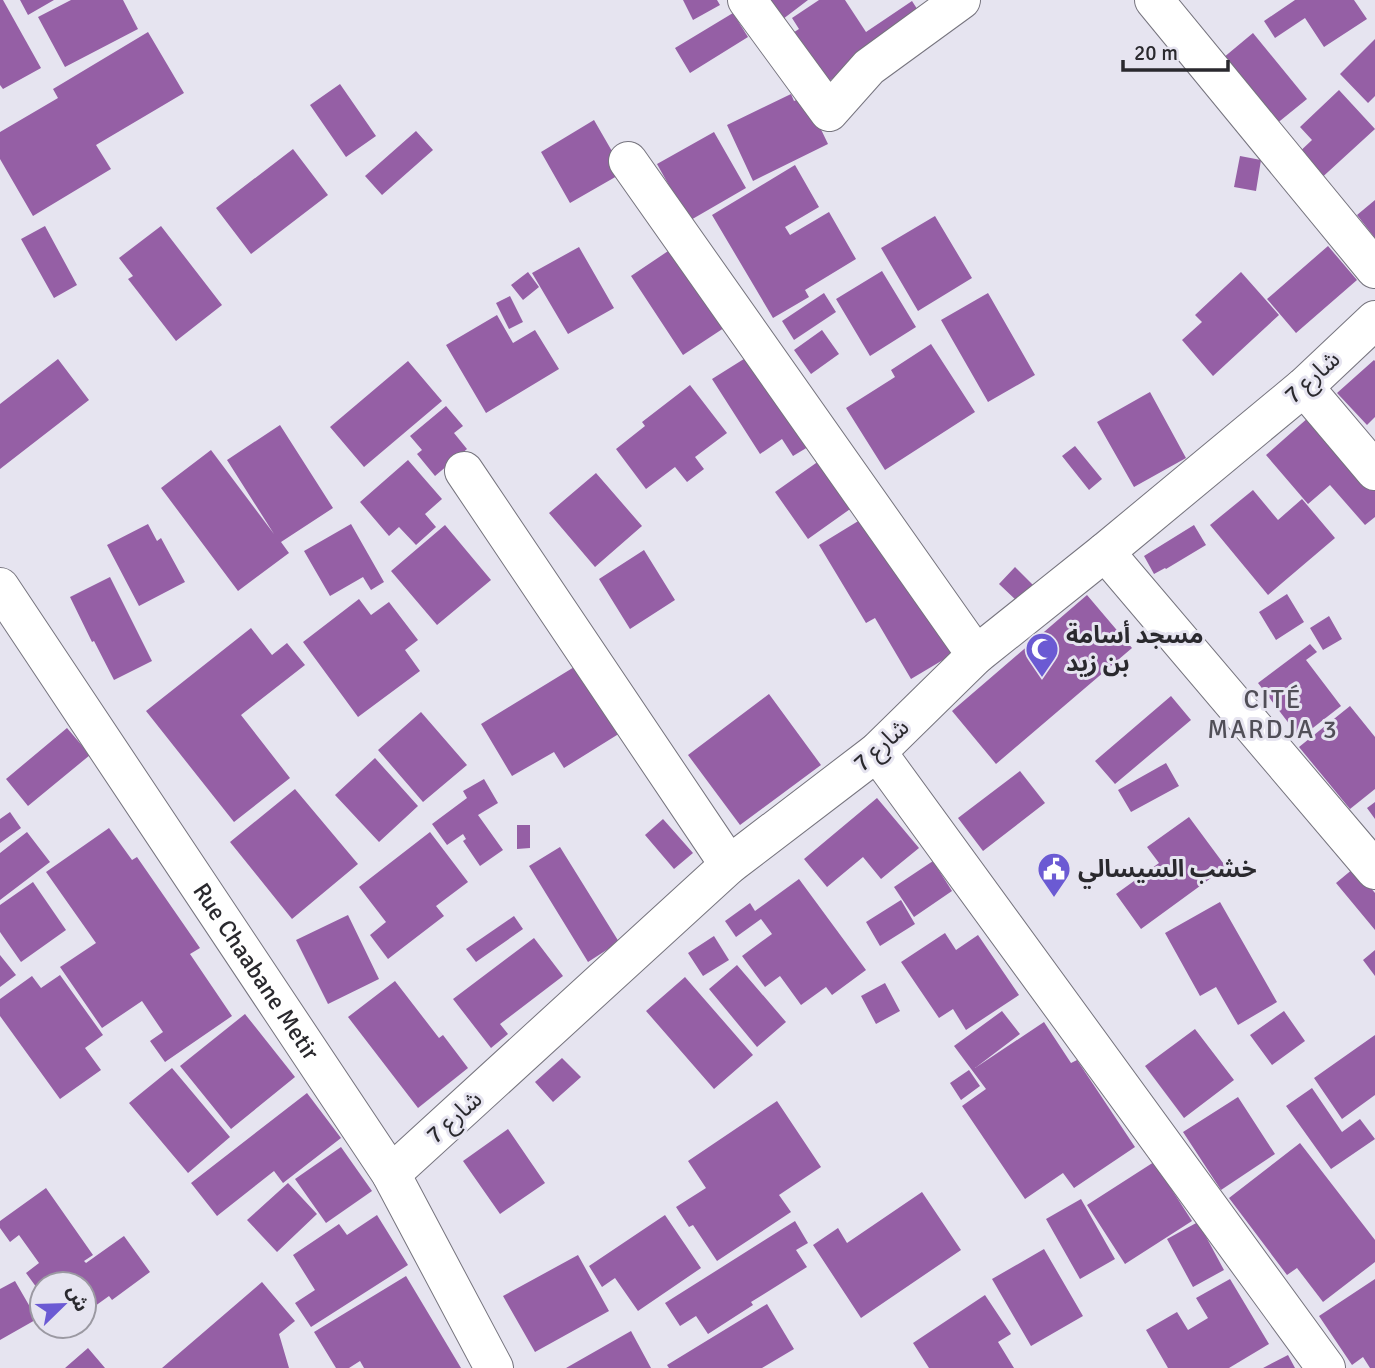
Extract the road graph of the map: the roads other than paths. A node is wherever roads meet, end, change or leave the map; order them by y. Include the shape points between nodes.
1 (747, 0) edge
2 (961, 0) edge
3 (1154, 0) edge
4 (628, 161) dead end
5 (1375, 269) edge
6 (1375, 320) edge
7 (1304, 387) junction
8 (464, 471) dead end
9 (1375, 471) edge
10 (1105, 552) junction
11 (0, 587) edge
12 (976, 654) junction
13 (877, 752) junction
14 (729, 865) junction
15 (1375, 870) edge
16 (391, 1174) junction
17 (494, 1368) edge
18 (1326, 1368) edge

1 - 2 street via 829,112 869,67
3 - 5 street
4 - 12 street
6 - 7 street, شارع 7
7 - 9 street
7 - 10 street, شارع 7
8 - 14 street
10 - 12 street, شارع 7
10 - 15 street
11 - 16 street, Rue Chaabane Metir
12 - 13 street, شارع 7
13 - 14 street, شارع 7
13 - 18 street
14 - 16 street, شارع 7
16 - 17 street, Rue Chaabane Metir

